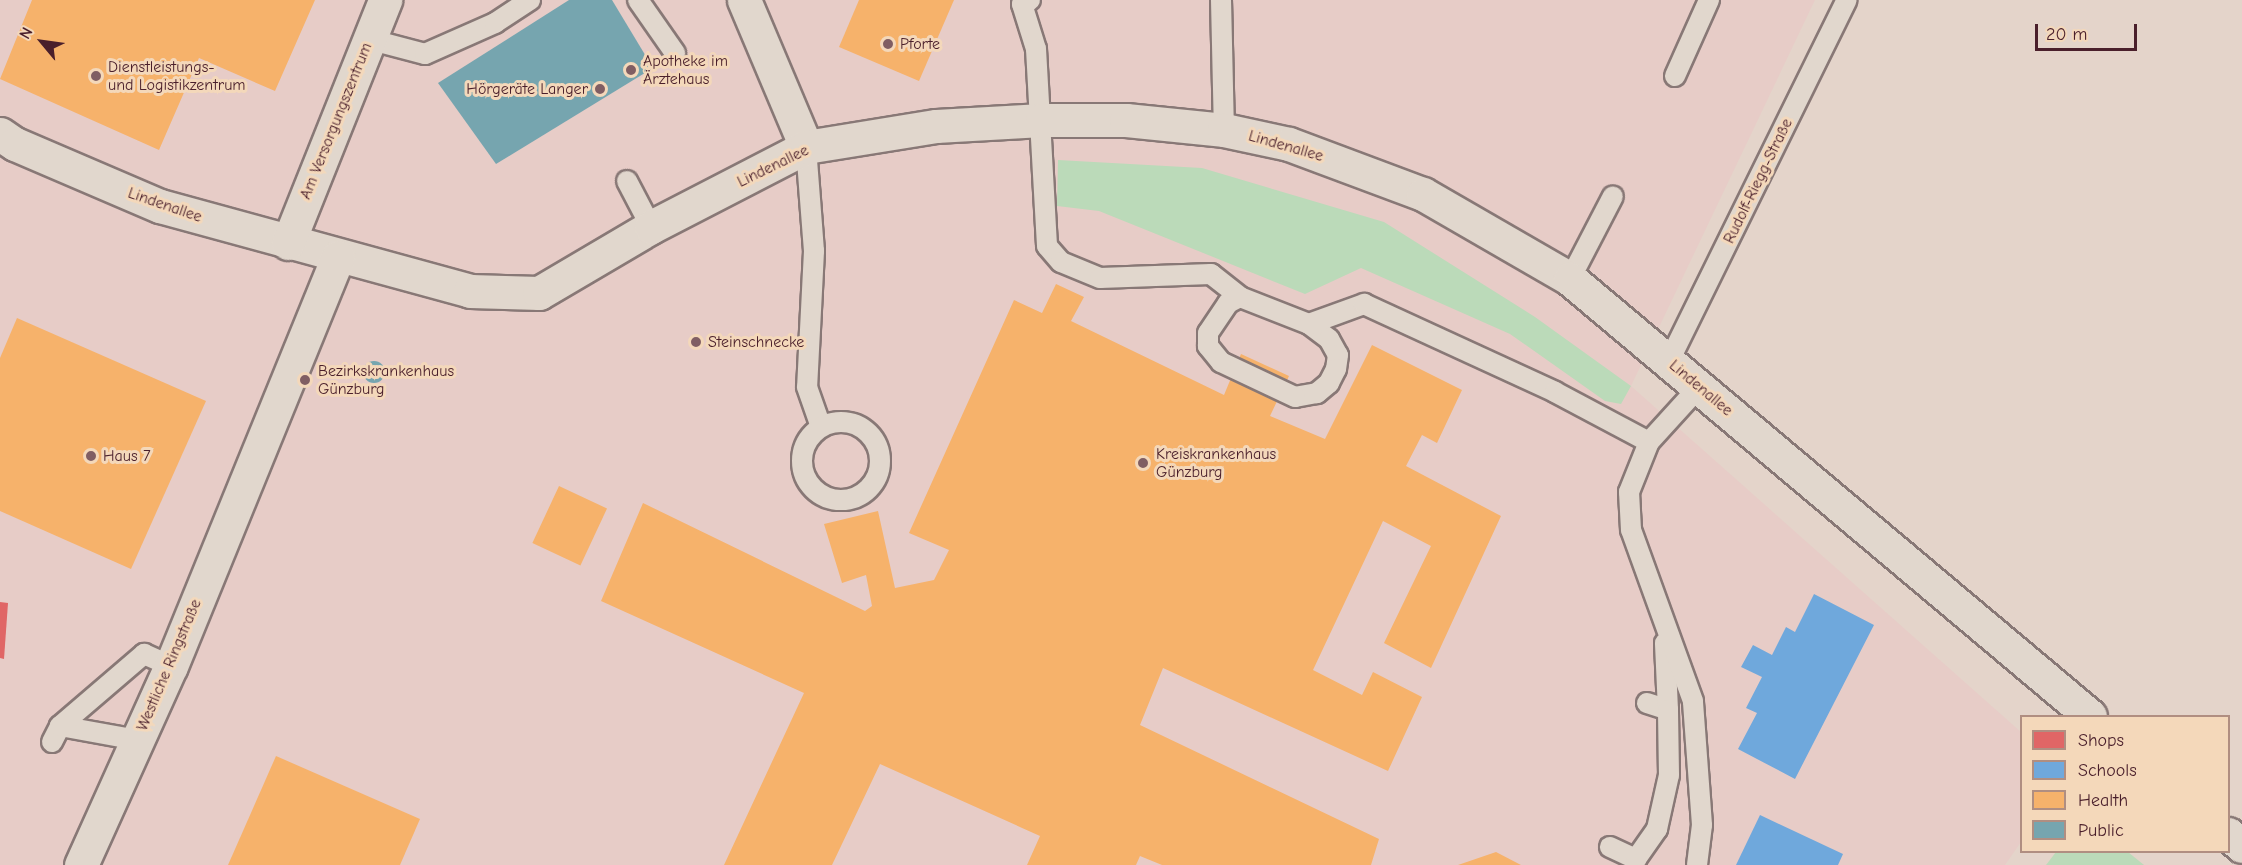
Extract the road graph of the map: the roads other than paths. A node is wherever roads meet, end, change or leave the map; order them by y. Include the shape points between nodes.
1 (385, 0) edge
2 (530, 0) edge
3 (638, 0) edge
4 (744, 0) edge
5 (1221, 0) edge
6 (1709, 0) edge
7 (1847, 0) edge
8 (1021, 1) edge
9 (368, 39) junction
10 (675, 53) dead end
11 (1675, 76) dead end
12 (1042, 120) junction
13 (1224, 130) junction
14 (0, 134) edge
15 (806, 147) junction
16 (627, 182) dead end
17 (1613, 196) dead end
18 (651, 227) junction
19 (288, 243) junction
20 (338, 257) junction
21 (1570, 279) junction
22 (1240, 297) junction
23 (1309, 324) junction
24 (1669, 361) junction
25 (1700, 386) junction
26 (821, 426) junction
27 (1649, 442) junction
28 (1664, 625) junction
29 (171, 666) junction
30 (1647, 703) dead end
31 (1668, 710) junction
32 (2088, 715) edge
33 (137, 740) junction
34 (2230, 835) edge
35 (2242, 846) edge
36 (1610, 847) dead end
37 (81, 865) edge
38 (1697, 865) edge

1 - 9 street, Am Versorgungszentrum
2 - 9 lane via 495,23 425,54
3 - 10 lane
4 - 15 street
5 - 13 lane
6 - 11 lane
7 - 24 lane, Rudolf-Riegg-Straße
8 - 12 lane via 1036,49
9 - 19 street, Am Versorgungszentrum
12 - 13 street, Lindenallee via 1126,120
12 - 15 street, Lindenallee via 936,126
12 - 22 lane via 1043,230 1047,246 1061,262 1100,278 1211,274
13 - 21 street, Lindenallee via 1289,144 1423,194
14 - 19 street, Lindenallee via 160,206
15 - 18 street, Lindenallee
15 - 26 lane via 814,251 807,387
16 - 18 lane
17 - 21 lane
18 - 20 street, Lindenallee via 539,293 470,291
19 - 20 street, Lindenallee
20 - 29 street, Westliche Ringstraße
21 - 24 street, Lindenallee
22 - 23 lane
22 - 23 lane via 1228,303 1208,333 1208,346 1221,362 1295,397 1317,393 1336,369 1338,356 1329,339
23 - 27 lane via 1364,304 1555,392
24 - 25 street, Lindenallee
25 - 27 lane
25 - 32 street, Lindenallee
26 - 26 lane via 803,450 804,476 820,495 855,498 866,491 879,471 878,446 867,431 851,422
27 - 28 lane via 1629,492 1631,530
28 - 31 lane
28 - 38 lane via 1694,701 1702,825
29 - 33 street, Westliche Ringstraße
29 - 33 lane via 144,654 56,734
30 - 31 lane
31 - 36 lane via 1670,776 1657,829 1636,859
33 - 37 street, Westliche Ringstraße
34 - 35 street

